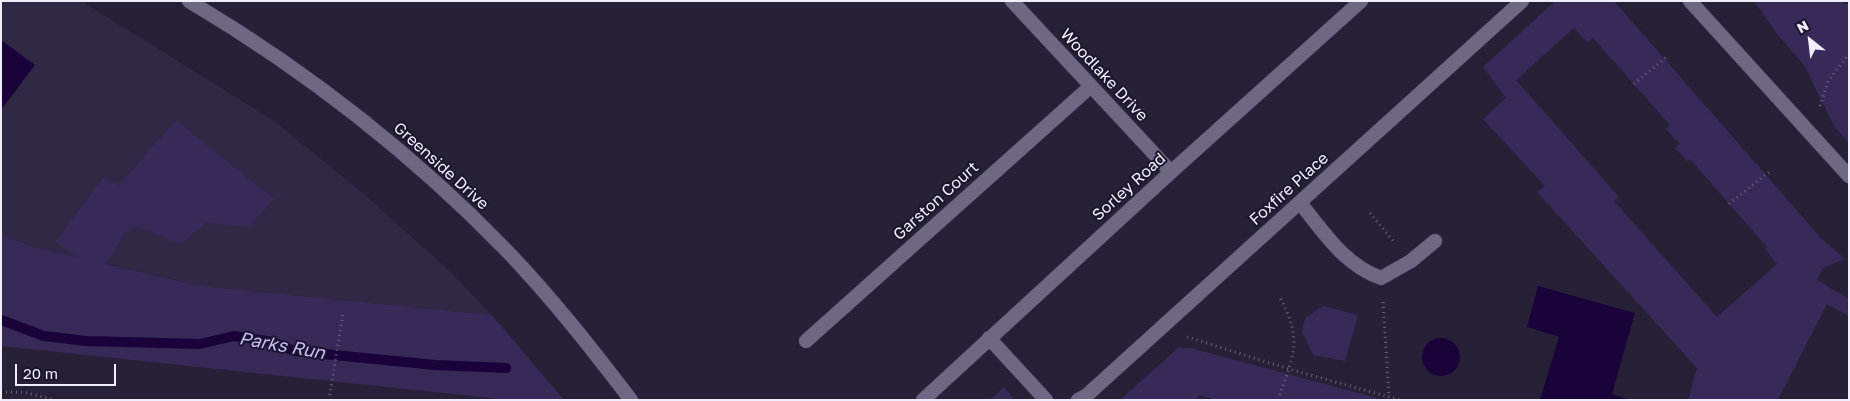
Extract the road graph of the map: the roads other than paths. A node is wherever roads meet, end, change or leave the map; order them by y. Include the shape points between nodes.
1 (189, 1) edge
2 (1012, 1) edge
3 (1361, 1) edge
4 (1522, 1) edge
5 (1690, 1) edge
6 (1090, 87) junction
7 (1171, 172) junction
8 (1849, 176) edge
9 (1300, 203) junction
10 (1435, 241) dead end
11 (989, 338) junction
12 (806, 341) dead end
13 (631, 400) edge
14 (923, 400) edge
15 (1046, 400) edge
16 (1078, 400) edge

1 - 13 street, Greenside Drive via 337,100 414,164 507,252
2 - 6 street, Woodlake Drive
3 - 7 street, Sorley Road
4 - 9 street, Foxfire Place
5 - 8 street
6 - 7 street, Woodlake Drive
6 - 12 street, Garston Court
7 - 11 street, Sorley Road
9 - 10 street via 1343,256 1365,272 1381,278 1411,261
9 - 16 street, Foxfire Place
11 - 14 street, Sorley Road
11 - 15 street

